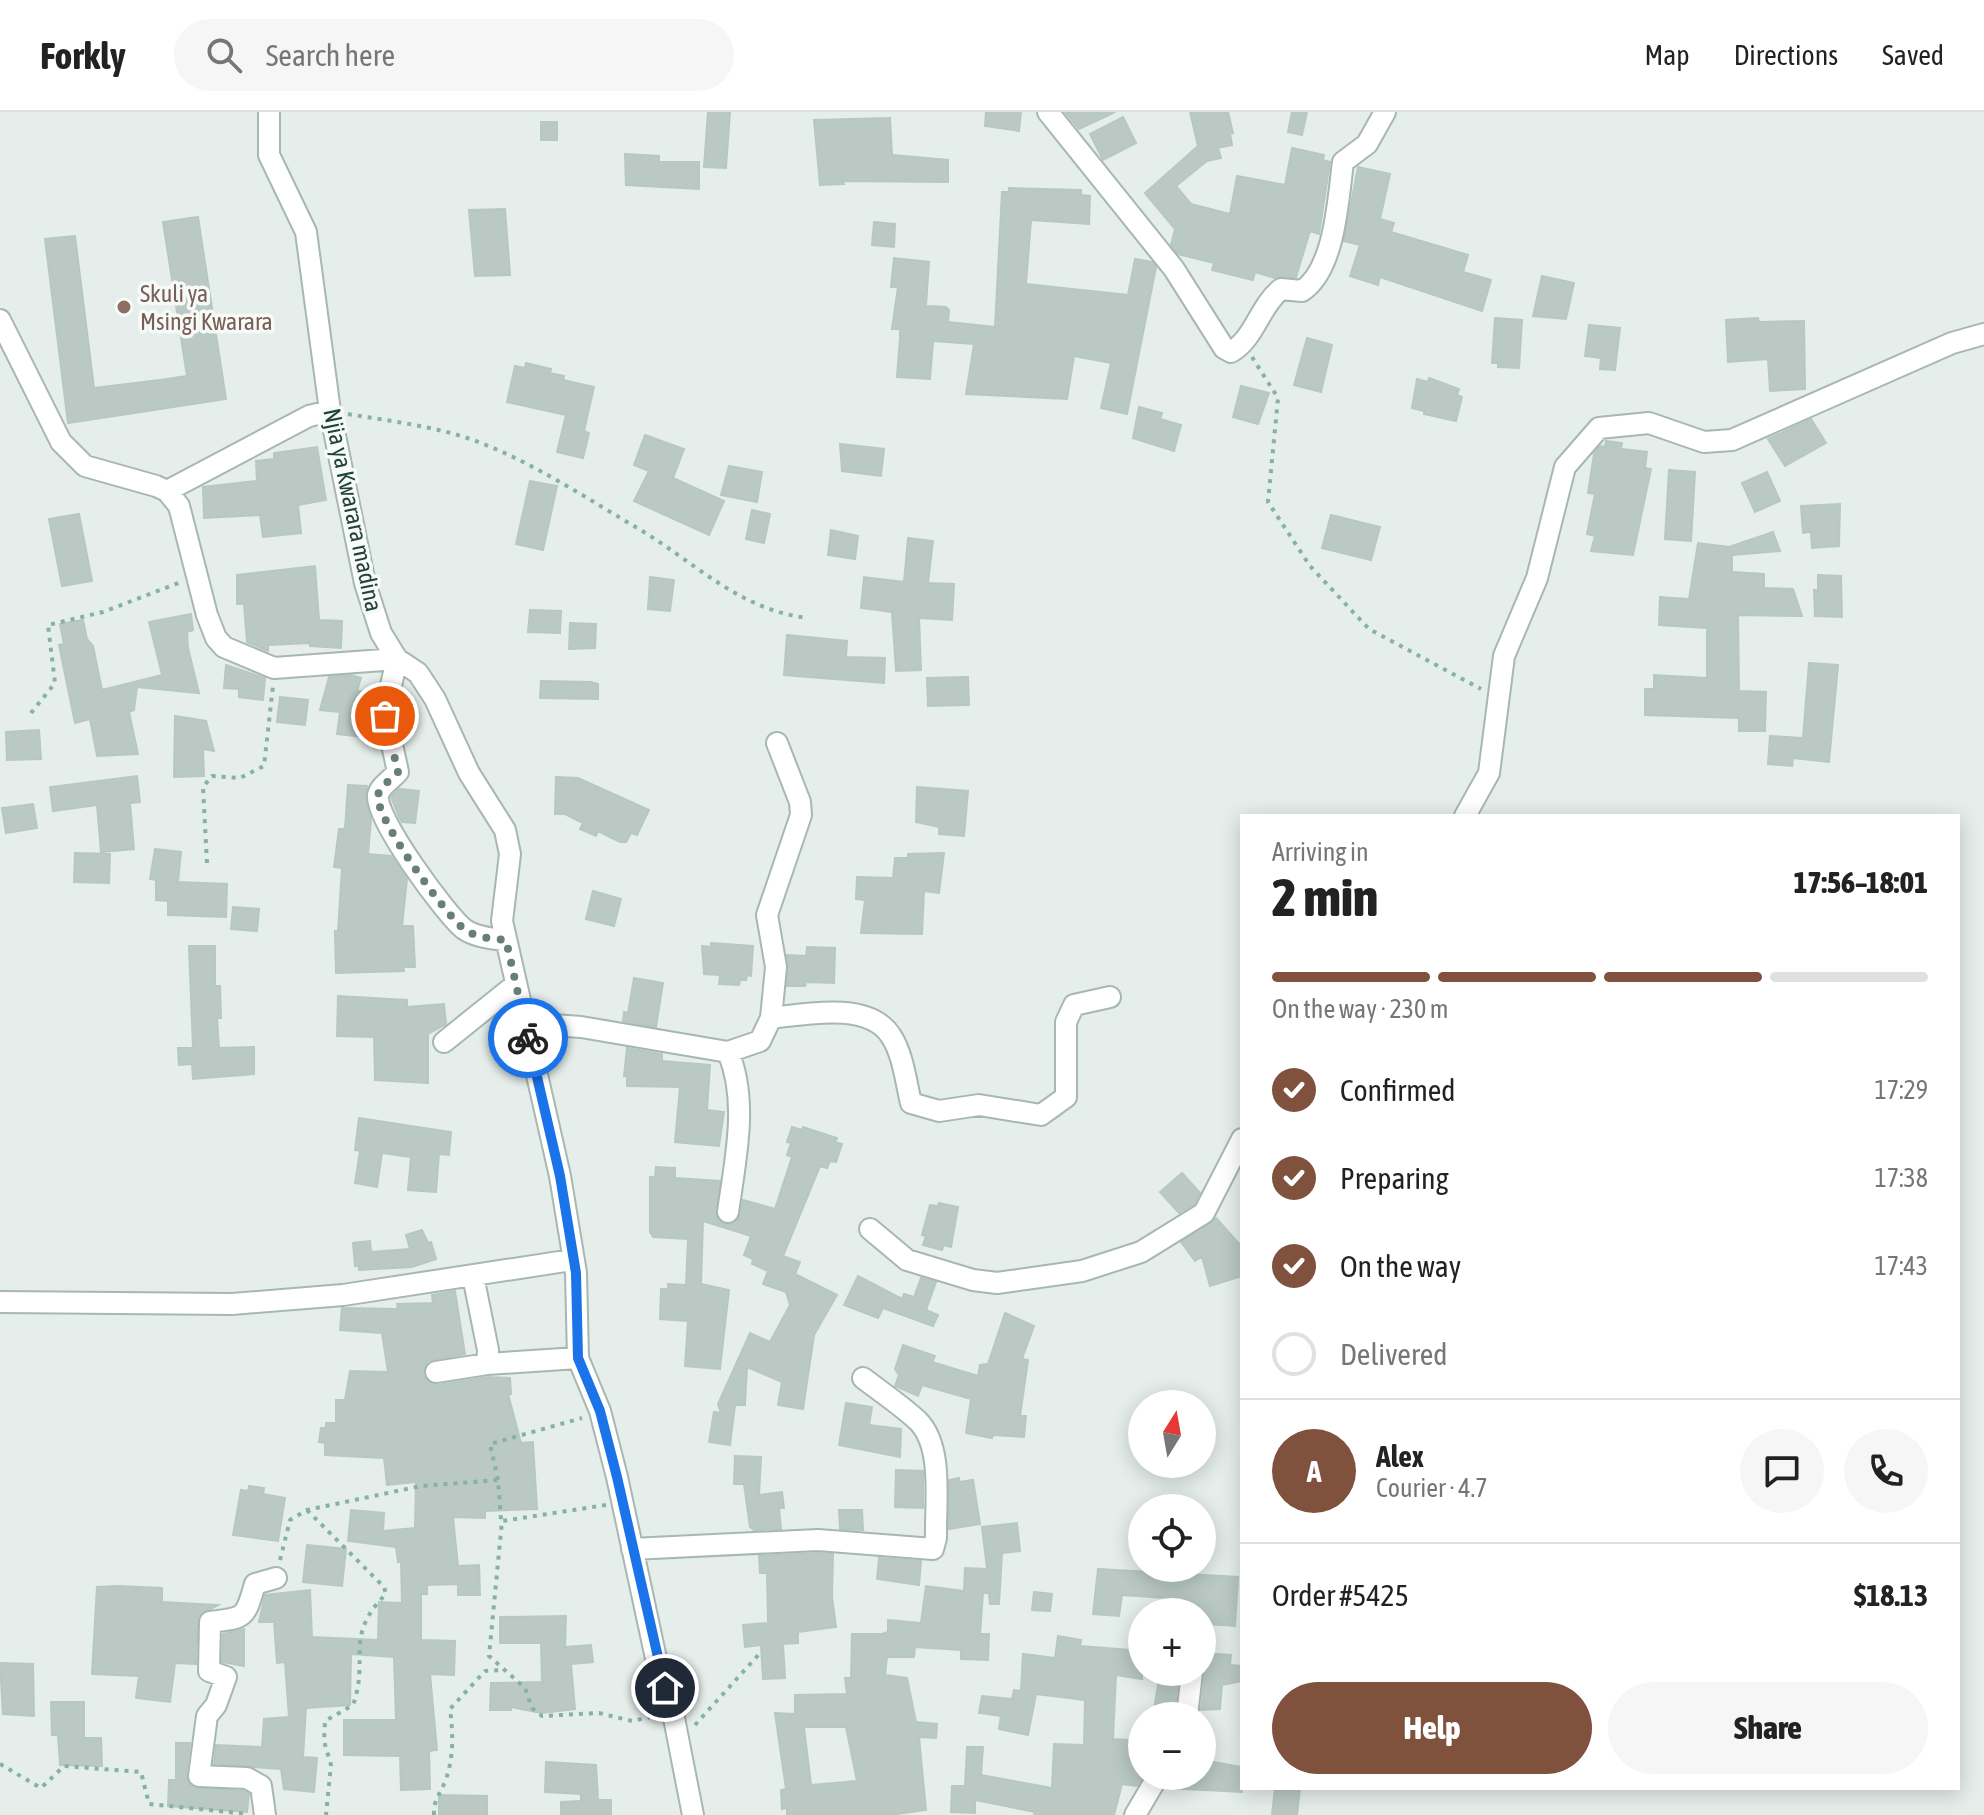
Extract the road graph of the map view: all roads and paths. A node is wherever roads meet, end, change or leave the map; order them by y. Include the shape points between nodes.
1 (269, 112) edge
2 (1048, 112) edge
3 (1385, 112) edge
4 (0, 320) edge
5 (1984, 334) edge
6 (1244, 345) junction
7 (330, 411) junction
8 (167, 491) junction
9 (194, 575) junction
10 (808, 618) dead end
11 (397, 659) junction
12 (274, 668) junction
13 (1499, 699) junction
14 (31, 713) dead end
15 (777, 743) dead end
16 (1466, 814) edge
17 (207, 863) dead end
18 (506, 940) junction
19 (515, 985) junction
20 (1110, 997) dead end
21 (771, 1018) junction
22 (525, 1023) junction
23 (444, 1042) dead end
24 (728, 1052) junction
25 (1240, 1143) edge
26 (728, 1212) dead end
27 (870, 1229) dead end
28 (572, 1260) junction
29 (473, 1276) junction
30 (0, 1302) edge
31 (578, 1358) junction
32 (487, 1364) junction
33 (436, 1372) dead end
34 (863, 1378) dead end
35 (600, 1411) junction
36 (498, 1480) junction
37 (620, 1493) junction
38 (307, 1510) junction
39 (502, 1521) junction
40 (632, 1549) junction
41 (276, 1578) joint
42 (761, 1652) dead end
43 (505, 1670) junction
44 (673, 1713) junction
45 (679, 1741) junction
46 (0, 1764) edge
47 (1150, 1790) edge
48 (265, 1815) edge
49 (326, 1815) edge
50 (434, 1815) edge
51 (693, 1815) edge
52 (1135, 1815) edge

1 - 7 street, Njia ya Kwarara madina via 269,155 306,232
2 - 6 street via 1174,269 1224,348 1231,352
3 - 6 street via 1367,144 1343,162 1320,272 1302,291 1281,289 1266,301
4 - 8 street via 61,442 85,466
5 - 13 street via 1952,343 1732,440 1704,442 1649,423 1599,428 1565,467 1537,578 1504,656
6 - 13 path via 1278,398 1268,502 1310,566 1369,629
7 - 8 street via 309,416
7 - 10 path via 473,440 588,499 737,597
7 - 11 street, Njia ya Kwarara madina via 365,583 381,633
8 - 9 street via 179,506
9 - 12 street via 216,638 236,653
9 - 14 path via 103,612 48,625 55,683
11 - 12 street
11 - 18 street, Njia ya Kwarara madina via 418,673 435,699 469,773 505,830 510,854 502,921
11 - 18 street via 385,712 398,772 381,789 378,801 401,851 464,929
12 - 17 path via 264,766 240,778 212,776 203,787
13 - 16 street via 1489,773
15 - 21 street via 801,815 767,915 776,967
18 - 19 street, Njia ya Kwarara madina
19 - 22 street, Njia ya Kwarara madina
19 - 23 street
20 - 21 street via 1074,1005 1066,1022 1066,1097 1041,1115 979,1105 939,1111 911,1103 891,1035 875,1020 833,1012
21 - 24 street via 760,1041
22 - 24 street
22 - 28 street, Njia ya Kwarara madina via 560,1176
24 - 26 street via 736,1070 738,1101
25 - 27 street via 1204,1213 1141,1252 1082,1271 997,1283 973,1280 907,1260
28 - 29 street
28 - 31 street, Njia ya Kwarara madina
29 - 30 street via 232,1304
29 - 32 street
31 - 32 street
31 - 35 street, Njia ya Kwarara madina
32 - 33 street
34 - 40 street via 929,1436 933,1549 818,1540
35 - 36 path via 490,1444
35 - 37 street, Njia ya Kwarara madina
36 - 38 path via 421,1486
36 - 39 path
37 - 39 path via 604,1506 584,1511
37 - 40 street, Njia ya Kwarara madina
38 - 41 path via 290,1520
38 - 49 path via 386,1594 368,1612 357,1650 361,1682 353,1705 325,1721 331,1765
39 - 43 path via 489,1656
40 - 44 street, Njia ya Kwarara madina
41 - 48 street via 255,1584 247,1613 240,1618 210,1622 209,1671 226,1677 207,1716 199,1776 247,1778 261,1786
42 - 45 path
43 - 44 path via 525,1688 532,1708 542,1716 599,1713 632,1721
43 - 50 path via 485,1671 450,1709 454,1736
44 - 45 street, Njia ya Kwarara madina
45 - 51 street, Njia ya Kwarara madina
46 - 48 path via 41,1788 64,1766 141,1772 149,1804
47 - 52 street

